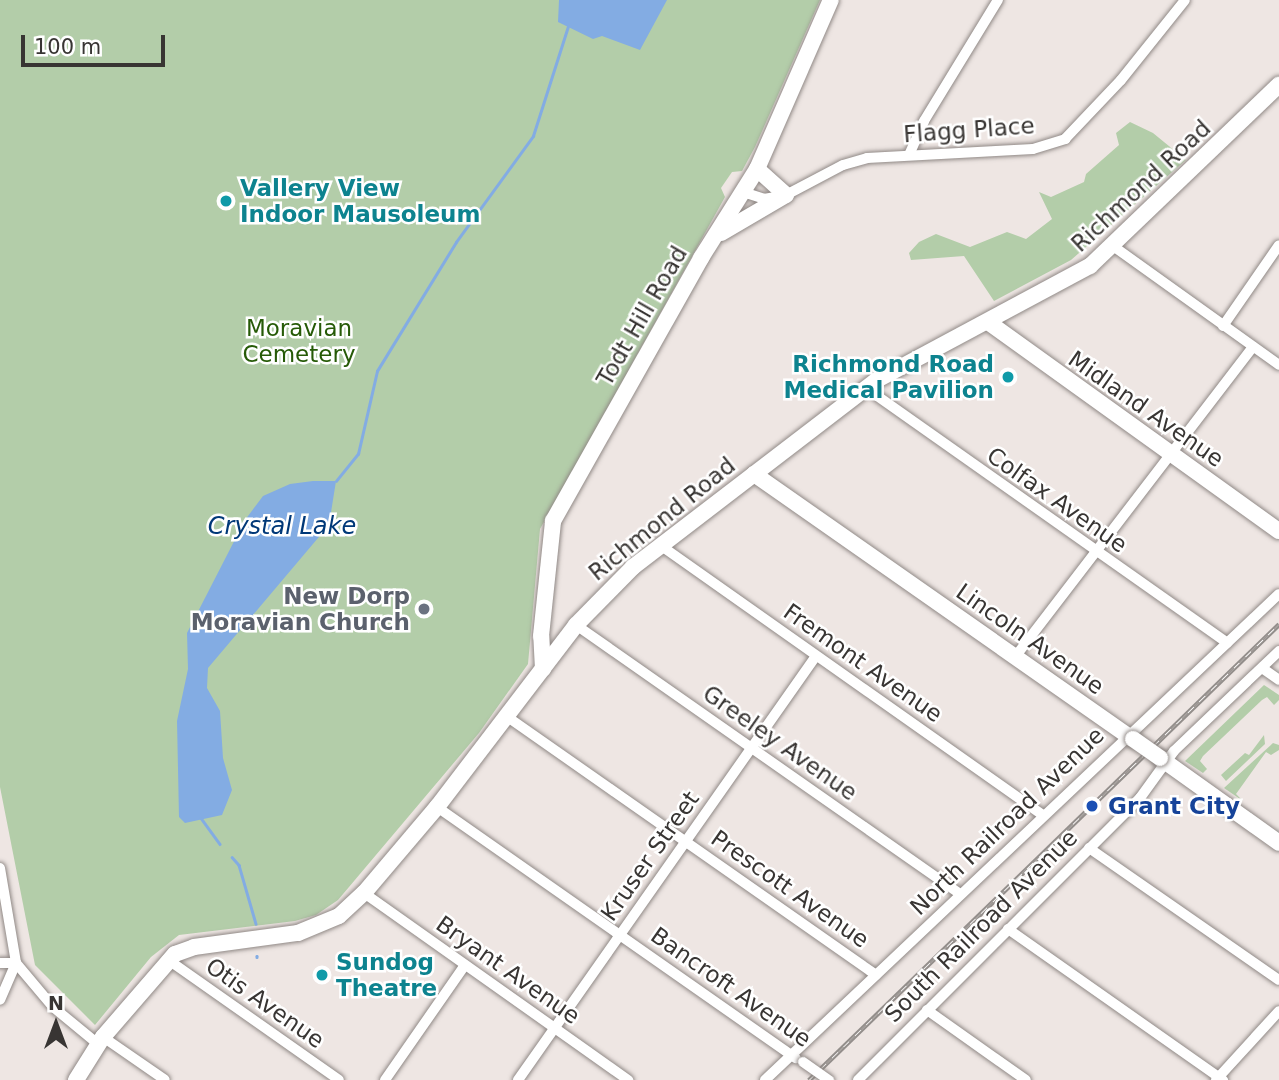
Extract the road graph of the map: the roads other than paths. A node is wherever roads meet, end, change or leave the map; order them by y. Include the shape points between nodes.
1 (831, 0) edge
2 (998, 0) edge
3 (1185, 0) edge
4 (1278, 88) edge
5 (909, 155) junction
6 (757, 169) junction
7 (743, 192) junction
8 (786, 195) junction
9 (716, 236) junction
10 (1279, 245) edge
11 (1112, 246) junction
12 (988, 323) junction
13 (1223, 326) junction
14 (1253, 347) junction
15 (1279, 365) edge
16 (866, 388) junction
17 (1171, 454) junction
18 (754, 474) junction
19 (1279, 531) edge
20 (660, 545) junction
21 (1096, 553) junction
22 (1279, 594) edge
23 (576, 625) junction
24 (1227, 643) junction
25 (1279, 651) edge
26 (816, 656) junction
27 (1015, 657) junction
28 (1262, 668) junction
29 (543, 669) junction
30 (1279, 680) edge
31 (509, 718) junction
32 (1130, 737) junction
33 (751, 748) junction
34 (1163, 760) junction
35 (437, 807) junction
36 (1043, 815) junction
37 (686, 842) junction
38 (1279, 843) edge
39 (1089, 848) junction
40 (0, 868) edge
41 (364, 893) junction
42 (960, 894) junction
43 (1008, 929) junction
44 (620, 936) junction
45 (167, 959) junction
46 (0, 963) edge
47 (16, 963) junction
48 (465, 965) junction
49 (876, 975) junction
50 (1279, 980) edge
51 (0, 1000) edge
52 (927, 1010) junction
53 (1279, 1011) edge
54 (554, 1028) junction
55 (100, 1040) junction
56 (791, 1054) junction
57 (1219, 1079) edge
58 (75, 1080) edge
59 (164, 1080) edge
60 (339, 1080) edge
61 (385, 1080) edge
62 (518, 1080) edge
63 (628, 1080) edge
64 (765, 1080) edge
65 (829, 1080) edge
66 (858, 1080) edge
67 (1026, 1080) edge

1 - 6 street, Todt Hill Road
2 - 5 street
3 - 5 street, Flagg Place via 1121,80 1065,139 1033,149
4 - 11 street, Richmond Road
5 - 8 street, Flagg Place via 855,160
6 - 7 street, Todt Hill Road
6 - 8 street
7 - 8 street, Flagg Place via 764,199
7 - 9 street, Todt Hill Road
8 - 9 street
9 - 29 street, Todt Hill Road via 553,521 541,636
10 - 13 street
11 - 12 street, Richmond Road via 1079,274
11 - 13 street
12 - 16 street, Richmond Road
12 - 17 street, Midland Avenue
13 - 14 street
14 - 15 street
14 - 17 street
16 - 18 street, Richmond Road
16 - 21 street, Colfax Avenue
17 - 19 street, Midland Avenue
17 - 21 street
18 - 20 street, Richmond Road
18 - 27 street, Lincoln Avenue
20 - 23 street, Richmond Road
20 - 26 street, Fremont Avenue
21 - 24 street, Colfax Avenue
21 - 27 street
22 - 24 street, North Railroad Avenue
23 - 29 street, Richmond Road
23 - 33 street, Greeley Avenue
24 - 32 street, North Railroad Avenue
25 - 28 street, South Railroad Avenue
26 - 33 street, Kruser Street
26 - 36 street, Fremont Avenue
27 - 32 street, Lincoln Avenue
28 - 30 street
28 - 34 street, South Railroad Avenue
29 - 31 street, Richmond Road
31 - 35 street, Richmond Road
31 - 37 street, Prescott Avenue
32 - 34 street, Lincoln Avenue, bridge
32 - 36 street, North Railroad Avenue
33 - 37 street, Kruser Street
33 - 42 street, Greeley Avenue
34 - 38 street, Lincoln Avenue
34 - 39 street, South Railroad Avenue via 1140,798
35 - 41 street, Richmond Road
35 - 44 street, Bancroft Avenue
36 - 42 street, North Railroad Avenue
37 - 44 street, Kruser Street
37 - 49 street, Prescott Avenue
39 - 43 street, South Railroad Avenue
39 - 50 street
40 - 47 street
41 - 45 street, Richmond Road via 319,927 194,947
41 - 48 street, Bryant Avenue
42 - 49 street, North Railroad Avenue
43 - 52 street, South Railroad Avenue
43 - 57 street
44 - 54 street, Kruser Street
44 - 56 street, Bancroft Avenue
45 - 55 street, Richmond Road
45 - 60 street, Otis Avenue
46 - 47 street
47 - 51 street
47 - 55 street via 53,1007
48 - 54 street, Bryant Avenue
48 - 61 street
49 - 56 street, North Railroad Avenue
52 - 66 street, South Railroad Avenue
52 - 67 street
53 - 57 street
54 - 62 street, Kruser Street
54 - 63 street, Bryant Avenue
55 - 58 street, Richmond Road
55 - 59 street
56 - 64 street, North Railroad Avenue
56 - 65 street, Bancroft Avenue, bridge

